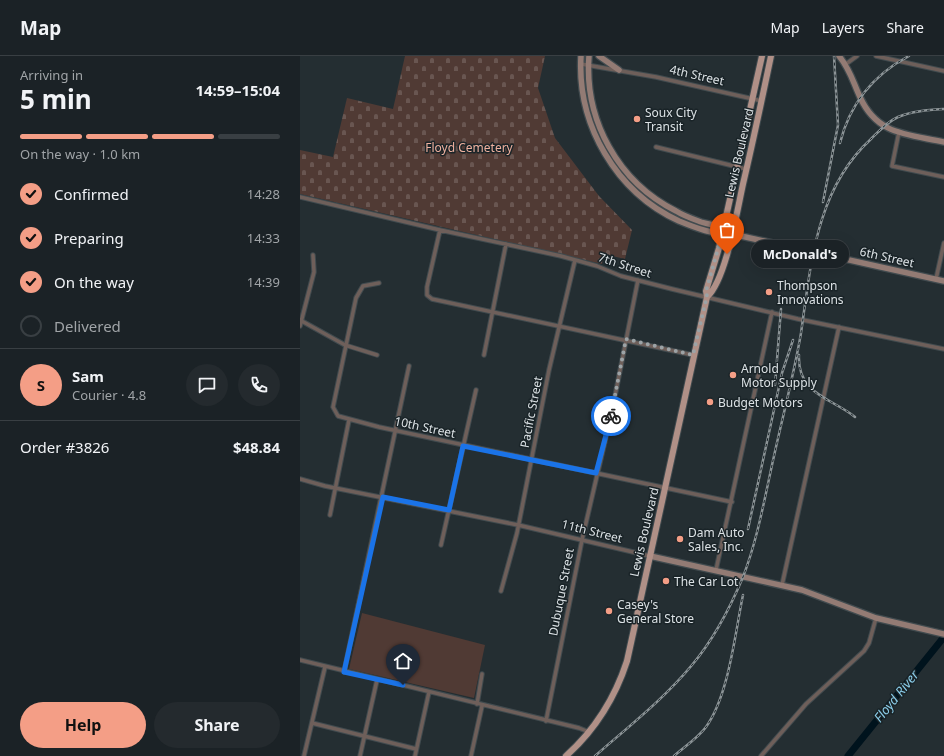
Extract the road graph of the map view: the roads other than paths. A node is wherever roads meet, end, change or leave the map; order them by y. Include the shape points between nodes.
1 (582, 56) edge
2 (589, 56) edge
3 (598, 56) edge
4 (762, 56) edge
5 (771, 56) edge
6 (839, 56) edge
7 (857, 56) edge
8 (876, 56) edge
9 (581, 64) junction
10 (588, 64) junction
11 (846, 64) junction
12 (619, 70) junction
13 (944, 71) edge
14 (753, 99) junction
15 (762, 101) junction
16 (899, 132) junction
17 (944, 142) edge
18 (656, 147) dead end
19 (738, 167) junction
20 (746, 169) junction
21 (944, 177) edge
22 (300, 197) edge
23 (440, 230) junction
24 (723, 231) junction
25 (732, 234) junction
26 (944, 243) edge
27 (506, 244) junction
28 (313, 255) dead end
29 (574, 260) junction
30 (936, 279) junction
31 (638, 280) junction
32 (944, 281) edge
33 (379, 283) dead end
34 (707, 296) junction
35 (492, 311) junction
36 (772, 312) junction
37 (301, 321) edge
38 (300, 326) edge
39 (560, 326) junction
40 (839, 326) junction
41 (626, 339) junction
42 (345, 345) junction
43 (944, 350) edge
44 (377, 355) dead end
45 (484, 355) dead end
46 (693, 355) junction
47 (409, 366) dead end
48 (476, 390) dead end
49 (349, 420) junction
50 (396, 431) junction
51 (463, 446) junction
52 (532, 460) junction
53 (596, 473) junction
54 (300, 479) edge
55 (335, 488) junction
56 (665, 488) junction
57 (383, 497) junction
58 (732, 502) junction
59 (449, 510) junction
60 (330, 515) dead end
61 (518, 525) junction
62 (582, 540) junction
63 (441, 545) dead end
64 (650, 556) junction
65 (716, 570) junction
66 (782, 585) junction
67 (501, 591) dead end
68 (876, 618) junction
69 (944, 634) edge
70 (300, 660) edge
71 (325, 667) junction
72 (344, 672) junction
73 (482, 674) dead end
74 (377, 680) junction
75 (429, 692) junction
76 (477, 704) junction
77 (482, 706) junction
78 (546, 721) junction
79 (312, 723) junction
80 (589, 732) junction
81 (365, 736) junction
82 (416, 749) junction
83 (304, 756) edge
84 (360, 756) edge
85 (415, 756) edge
86 (472, 756) edge
87 (566, 756) edge
88 (761, 756) edge

1 - 9 main road
2 - 10 main road
3 - 12 main road
4 - 14 main road, Lewis Boulevard
5 - 15 main road, Lewis Boulevard
6 - 11 main road
7 - 11 street
8 - 13 street
9 - 10 street, 4th Street
9 - 24 main road via 582,91 589,119 605,155 619,175 643,198 673,218 688,225
10 - 12 street, 4th Street
10 - 24 main road via 590,90 598,126 627,173 649,194 674,211
11 - 16 main road via 870,116 884,127
12 - 14 street, 4th Street
14 - 15 street, 4th Street
14 - 19 main road, Lewis Boulevard
15 - 20 main road, Lewis Boulevard
16 - 17 main road
16 - 21 street via 892,166
18 - 19 street
19 - 20 street
19 - 24 main road, Lewis Boulevard
20 - 25 main road, Lewis Boulevard
22 - 23 street, 7th Street
23 - 27 street, 7th Street
23 - 35 street via 427,296 441,302
24 - 25 main road, 6th Street
24 - 34 main road, Lewis Boulevard via 706,291
25 - 30 main road, 6th Street
25 - 34 main road, Lewis Boulevard via 713,292
26 - 30 street
27 - 29 street, 7th Street
27 - 35 street
28 - 37 street via 314,272
29 - 31 street, 7th Street
29 - 39 street, Pacific Street
30 - 32 main road, 6th Street
31 - 34 street, 7th Street
31 - 41 street, Dubuque Street
33 - 42 street via 365,285 360,290
34 - 36 street, 7th Street
34 - 46 main road, Lewis Boulevard
35 - 39 street
35 - 45 street
36 - 40 street, 7th Street
36 - 58 street
37 - 38 street
37 - 42 street
39 - 41 street
39 - 52 street, Pacific Street
40 - 43 street, 7th Street
40 - 66 street
41 - 46 street
41 - 53 street, Dubuque Street via 612,411
42 - 44 street
42 - 49 street, 10th Street via 333,405 338,416
46 - 56 main road, Lewis Boulevard
47 - 50 street
48 - 51 street
49 - 50 street, 10th Street
49 - 55 street
50 - 51 street, 10th Street
50 - 57 street
51 - 52 street, 10th Street
51 - 59 street
52 - 53 street, 10th Street
52 - 61 street, Pacific Street
53 - 56 street, 10th Street
53 - 62 street, Dubuque Street
54 - 55 street, 11th Street
55 - 57 street, 11th Street
55 - 60 street
56 - 58 street, 10th Street
56 - 64 main road, Lewis Boulevard
57 - 59 street, 11th Street
57 - 72 street
58 - 65 street
59 - 61 street, 11th Street
59 - 63 street
61 - 62 street, 11th Street
61 - 67 street, Pacific Street
62 - 64 street, 11th Street
62 - 78 street, Dubuque Street
64 - 65 main road, 11th Street
64 - 80 main road, Lewis Boulevard via 622,674 609,703
65 - 66 main road, 11th Street
66 - 68 main road, 11th Street
68 - 69 main road, 11th Street
68 - 88 street via 864,651 806,704
70 - 71 street
71 - 72 street
71 - 79 street
72 - 74 street
73 - 76 street
74 - 75 street
74 - 81 street
75 - 76 street
75 - 82 street
76 - 77 street
77 - 78 street
77 - 86 street
78 - 80 street
79 - 81 street
79 - 83 street
80 - 87 main road, Lewis Boulevard
81 - 82 street
81 - 84 street
82 - 85 street

